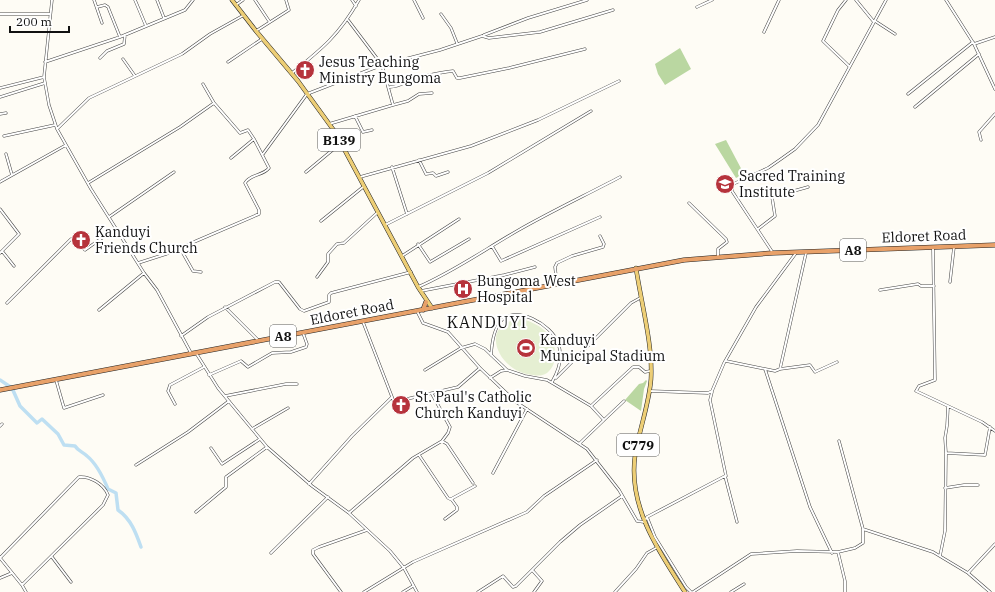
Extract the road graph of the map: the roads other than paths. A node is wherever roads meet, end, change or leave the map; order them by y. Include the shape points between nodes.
1 (52, 0) edge
2 (94, 0) edge
3 (135, 0) edge
4 (157, 0) edge
5 (193, 0) edge
6 (232, 0) edge
7 (243, 0) edge
8 (255, 0) edge
9 (286, 0) edge
10 (352, 0) edge
11 (359, 0) edge
12 (414, 0) edge
13 (587, 0) edge
14 (712, 0) edge
15 (779, 0) edge
16 (846, 0) edge
17 (856, 0) edge
18 (886, 0) edge
19 (946, 0) edge
20 (190, 1) edge
21 (236, 5) junction
22 (356, 6) junction
23 (697, 7) dead end
24 (97, 8) junction
25 (613, 10) dead end
26 (0, 14) edge
27 (50, 14) junction
28 (441, 14) dead end
29 (244, 15) junction
30 (164, 18) junction
31 (423, 18) dead end
32 (348, 20) junction
33 (270, 21) junction
34 (875, 22) junction
35 (102, 23) dead end
36 (146, 26) junction
37 (256, 31) junction
38 (764, 32) dead end
39 (894, 34) dead end
40 (125, 35) junction
41 (482, 36) junction
42 (120, 37) junction
43 (995, 37) edge
44 (262, 39) junction
45 (457, 43) junction
46 (973, 43) junction
47 (585, 49) dead end
48 (979, 54) junction
49 (100, 58) dead end
50 (123, 59) dead end
51 (45, 62) junction
52 (228, 62) dead end
53 (382, 64) junction
54 (849, 66) junction
55 (291, 73) junction
56 (135, 76) junction
57 (44, 77) junction
58 (619, 81) dead end
59 (45, 83) junction
60 (203, 84) dead end
61 (390, 87) junction
62 (0, 88) edge
63 (995, 89) edge
64 (432, 93) dead end
65 (308, 94) junction
66 (908, 94) dead end
67 (0, 97) edge
68 (214, 103) junction
69 (393, 105) junction
70 (915, 107) dead end
71 (592, 112) dead end
72 (6, 113) dead end
73 (0, 114) edge
74 (995, 114) edge
75 (355, 116) junction
76 (329, 124) junction
77 (55, 125) junction
78 (57, 129) junction
79 (372, 130) dead end
80 (4, 136) dead end
81 (254, 139) junction
82 (981, 140) dead end
83 (341, 143) junction
84 (66, 145) junction
85 (6, 154) dead end
86 (263, 154) junction
87 (231, 158) dead end
88 (419, 160) junction
89 (392, 167) junction
90 (174, 172) dead end
91 (306, 172) dead end
92 (448, 172) dead end
93 (12, 175) junction
94 (360, 177) junction
95 (620, 177) dead end
96 (0, 182) edge
97 (88, 183) junction
98 (364, 186) junction
99 (808, 187) dead end
100 (690, 203) dead end
101 (0, 209) edge
102 (378, 212) junction
103 (407, 214) junction
104 (109, 217) junction
105 (600, 217) dead end
106 (459, 219) dead end
107 (321, 221) dead end
108 (385, 225) junction
109 (116, 228) junction
110 (758, 229) junction
111 (600, 236) dead end
112 (469, 239) dead end
113 (418, 244) junction
114 (995, 245) edge
115 (492, 246) junction
116 (955, 246) junction
117 (933, 247) junction
118 (180, 248) junction
119 (1, 252) edge
120 (797, 252) junction
121 (806, 252) junction
122 (773, 253) junction
123 (402, 256) junction
124 (718, 256) junction
125 (138, 263) junction
126 (14, 266) dead end
127 (535, 267) dead end
128 (634, 269) junction
129 (200, 272) dead end
130 (410, 272) junction
131 (144, 273) junction
132 (317, 277) dead end
133 (950, 282) dead end
134 (557, 284) junction
135 (934, 286) junction
136 (880, 290) dead end
137 (421, 291) junction
138 (640, 298) junction
139 (426, 302) junction
140 (7, 303) dead end
141 (226, 307) junction
142 (431, 308) junction
143 (99, 310) dead end
144 (423, 310) junction
145 (417, 311) junction
146 (363, 321) junction
147 (303, 332) junction
148 (181, 336) junction
149 (259, 341) junction
150 (461, 348) junction
151 (194, 354) junction
152 (491, 355) junction
153 (726, 360) junction
154 (837, 362) dead end
155 (204, 367) junction
156 (480, 368) junction
157 (765, 369) junction
158 (780, 369) junction
159 (425, 370) dead end
160 (507, 370) junction
161 (651, 371) junction
162 (209, 375) junction
163 (490, 378) junction
164 (56, 379) junction
165 (552, 382) junction
166 (297, 384) dead end
167 (0, 390) edge
168 (650, 391) junction
169 (712, 391) junction
170 (432, 394) junction
171 (103, 395) dead end
172 (225, 396) junction
173 (392, 397) junction
174 (229, 401) junction
175 (624, 401) dead end
176 (175, 404) dead end
177 (591, 406) junction
178 (948, 406) junction
179 (288, 408) dead end
180 (527, 409) junction
181 (604, 420) junction
182 (990, 427) junction
183 (252, 429) junction
184 (995, 431) edge
185 (260, 439) junction
186 (442, 441) junction
187 (839, 441) dead end
188 (580, 443) junction
189 (267, 447) junction
190 (212, 448) dead end
191 (946, 453) junction
192 (419, 454) junction
193 (597, 460) junction
194 (136, 465) dead end
195 (492, 473) dead end
196 (726, 477) junction
197 (473, 483) dead end
198 (309, 484) junction
199 (978, 485) dead end
200 (475, 486) dead end
201 (945, 488) junction
202 (622, 496) junction
203 (328, 497) junction
204 (451, 499) junction
205 (196, 512) dead end
206 (349, 513) junction
207 (647, 517) junction
208 (445, 519) dead end
209 (644, 522) junction
210 (738, 522) dead end
211 (863, 529) junction
212 (368, 530) junction
213 (995, 544) edge
214 (656, 548) junction
215 (838, 552) junction
216 (270, 553) dead end
217 (832, 553) junction
218 (940, 556) junction
219 (52, 557) junction
220 (0, 558) edge
221 (404, 568) junction
222 (533, 571) junction
223 (12, 573) junction
224 (968, 573) junction
225 (677, 575) junction
226 (0, 578) edge
227 (71, 582) dead end
228 (744, 584) dead end
229 (22, 585) junction
230 (413, 586) junction
231 (26, 592) edge
232 (341, 592) edge
233 (364, 592) edge
234 (403, 592) edge
235 (417, 592) edge
236 (478, 592) edge
237 (534, 592) edge
238 (615, 592) edge
239 (685, 592) edge
240 (692, 592) edge
241 (731, 592) edge
242 (845, 592) edge
243 (990, 592) edge

1 - 27 street
2 - 24 street
3 - 36 street
4 - 30 street
5 - 20 street
6 - 21 main road, B139
7 - 21 street
8 - 33 street
9 - 33 street via 289,10
10 - 22 street
11 - 22 street
12 - 31 street
13 - 41 street via 528,18
14 - 23 street
15 - 38 street
16 - 54 street via 823,42
17 - 34 street
18 - 34 street
19 - 46 street
20 - 30 street via 184,10
21 - 29 main road, B139
22 - 32 street
24 - 35 street
24 - 42 street via 108,6
25 - 41 street via 532,34 489,38
26 - 27 street
27 - 51 street
28 - 45 street
29 - 37 main road, B139
29 - 56 street via 210,34 184,53
30 - 36 street
32 - 53 street
32 - 55 street via 331,41
33 - 37 street
34 - 39 street
34 - 54 street
36 - 40 street
37 - 44 main road, B139
40 - 42 street
40 - 49 street via 124,44 110,49
41 - 45 street
42 - 51 street
43 - 46 street
44 - 52 street
44 - 55 main road, B139
45 - 53 street via 440,50
46 - 48 street
46 - 66 street
47 - 61 street via 460,78 456,77 455,72 448,71 415,78 401,86
48 - 63 street
48 - 70 street
50 - 56 street
51 - 57 street
53 - 61 street
53 - 65 street
54 - 110 street via 815,129 768,168 731,185 732,191
55 - 65 main road, B139
56 - 78 street via 90,98
57 - 59 street
57 - 62 street
58 - 88 street via 508,132 463,149
59 - 67 street
59 - 77 street
60 - 68 street
61 - 69 street
64 - 69 street via 419,94 408,101
65 - 76 main road, B139
65 - 86 street
68 - 81 street via 240,133 248,130
68 - 97 street via 180,127
69 - 75 street
71 - 103 street via 488,173
72 - 73 street
74 - 82 street via 979,132
75 - 76 street
75 - 79 street via 363,132
76 - 83 main road, B139
77 - 78 street
77 - 80 street
78 - 84 street
81 - 86 street
81 - 87 street
83 - 91 street
83 - 94 main road, B139
84 - 93 street
84 - 97 street
85 - 93 street
86 - 118 street via 269,170 250,177 245,183 259,214
88 - 89 street
88 - 92 street via 426,174 433,172 437,176
89 - 94 street
89 - 103 street
90 - 104 street
93 - 96 street
94 - 98 main road, B139
95 - 115 street
97 - 104 street
98 - 102 main road, B139
98 - 107 street
99 - 110 street via 772,197 775,216
100 - 124 street via 726,239 727,242 718,249
101 - 119 street via 19,234
102 - 108 main road, B139
102 - 132 street via 344,243 336,245 328,254 328,262
103 - 108 street
104 - 109 street
105 - 115 street via 502,261
106 - 113 street
108 - 123 main road, B139
109 - 125 street
109 - 140 street via 86,250 72,239
110 - 122 street
111 - 134 street via 603,247 572,256 556,265
112 - 113 street via 431,262
113 - 123 street
114 - 116 highway, Eldoret Road / A8
115 - 137 street
116 - 117 highway, Eldoret Road / A8
116 - 133 street
117 - 121 highway, Eldoret Road / A8
117 - 135 street
118 - 125 street
118 - 129 street via 193,271
119 - 126 street
120 - 121 highway, Eldoret Road / A8
120 - 122 highway, Eldoret Road / A8
120 - 153 street via 756,307
121 - 158 street
122 - 124 highway, Eldoret Road / A8
123 - 130 main road, B139
124 - 128 highway, Eldoret Road / A8
125 - 131 street
127 - 137 street
128 - 134 highway, Eldoret Road / A8
128 - 138 main road, C779
130 - 137 main road, B139
130 - 141 street via 331,293 329,302 306,310 300,309 277,281
131 - 143 street
131 - 148 street via 157,290
134 - 142 highway, Eldoret Road / A8
135 - 136 street via 918,284
135 - 178 street via 935,380 921,384 916,390
137 - 139 main road
137 - 142 main road
138 - 161 main road, C779
138 - 165 street via 626,308
139 - 142 main road
139 - 144 highway
141 - 148 street
141 - 149 street
142 - 144 highway, Eldoret Road / A8
144 - 145 highway, Eldoret Road / A8
145 - 146 highway, Eldoret Road / A8
145 - 150 street via 423,323 448,332
146 - 147 highway, Eldoret Road / A8
146 - 173 street
147 - 149 highway, Eldoret Road / A8
147 - 162 street via 306,347 272,354 248,367 241,361
148 - 151 street
149 - 151 highway, Eldoret Road / A8
150 - 152 street via 475,344
150 - 156 street
150 - 159 street
151 - 155 street
151 - 164 highway, Eldoret Road / A8
152 - 160 street
152 - 165 street via 493,336 503,319 514,315 531,318 551,332 559,344 559,368
153 - 157 street
153 - 169 street
154 - 158 street via 815,372 810,365
155 - 162 street
155 - 176 street via 170,385 168,391
156 - 163 street
156 - 170 street via 458,387
157 - 158 street
157 - 217 street via 810,507
160 - 163 street via 500,371
160 - 165 street
161 - 168 main road, C779
161 - 177 street via 645,372 639,366 633,367
162 - 172 street
163 - 180 street
164 - 167 highway, Eldoret Road / A8
164 - 171 street via 64,408
165 - 177 street
166 - 172 street
168 - 169 street
168 - 209 main road, C779 via 635,462 637,491
169 - 196 street via 710,400
170 - 173 street via 396,402
170 - 186 street via 450,427
172 - 174 street
173 - 198 street via 352,436
174 - 183 street
174 - 194 street via 188,432
175 - 181 street
177 - 181 street
178 - 182 street
178 - 191 street
179 - 183 street
180 - 188 street
180 - 195 street
181 - 188 street
182 - 184 street
182 - 191 street via 985,455
183 - 185 street
185 - 189 street
185 - 190 street via 222,464
186 - 192 street
186 - 197 street via 447,444
187 - 211 street
188 - 193 street
189 - 198 street
189 - 205 street via 226,477 226,487
191 - 201 street
192 - 204 street
192 - 206 street
193 - 202 street
193 - 221 street via 544,496 526,512 422,557
196 - 207 street
196 - 210 street
198 - 203 street
199 - 201 street via 964,484
200 - 204 street
201 - 218 street via 944,531
202 - 209 street via 638,522
202 - 222 street via 569,534
203 - 206 street
203 - 216 street
204 - 208 street via 458,509
206 - 212 street
207 - 209 street
207 - 225 street via 655,537
209 - 214 main road, C779
211 - 215 street via 861,546
211 - 218 street via 916,545
212 - 221 street
212 - 232 street via 313,550 313,554
213 - 224 street
214 - 225 main road, C779
214 - 238 street via 648,553
215 - 217 street
215 - 242 street
217 - 240 street via 797,551 751,554
218 - 224 street
219 - 220 street via 103,505 108,495 102,485 84,476 75,480
219 - 227 street
219 - 229 street
220 - 223 street
221 - 230 street
221 - 233 street
222 - 236 street via 515,587 503,576
222 - 237 street via 542,580
223 - 226 street
223 - 229 street
224 - 243 street
225 - 239 main road, C779
225 - 240 street
228 - 241 street
229 - 231 street
230 - 234 street
230 - 235 street

